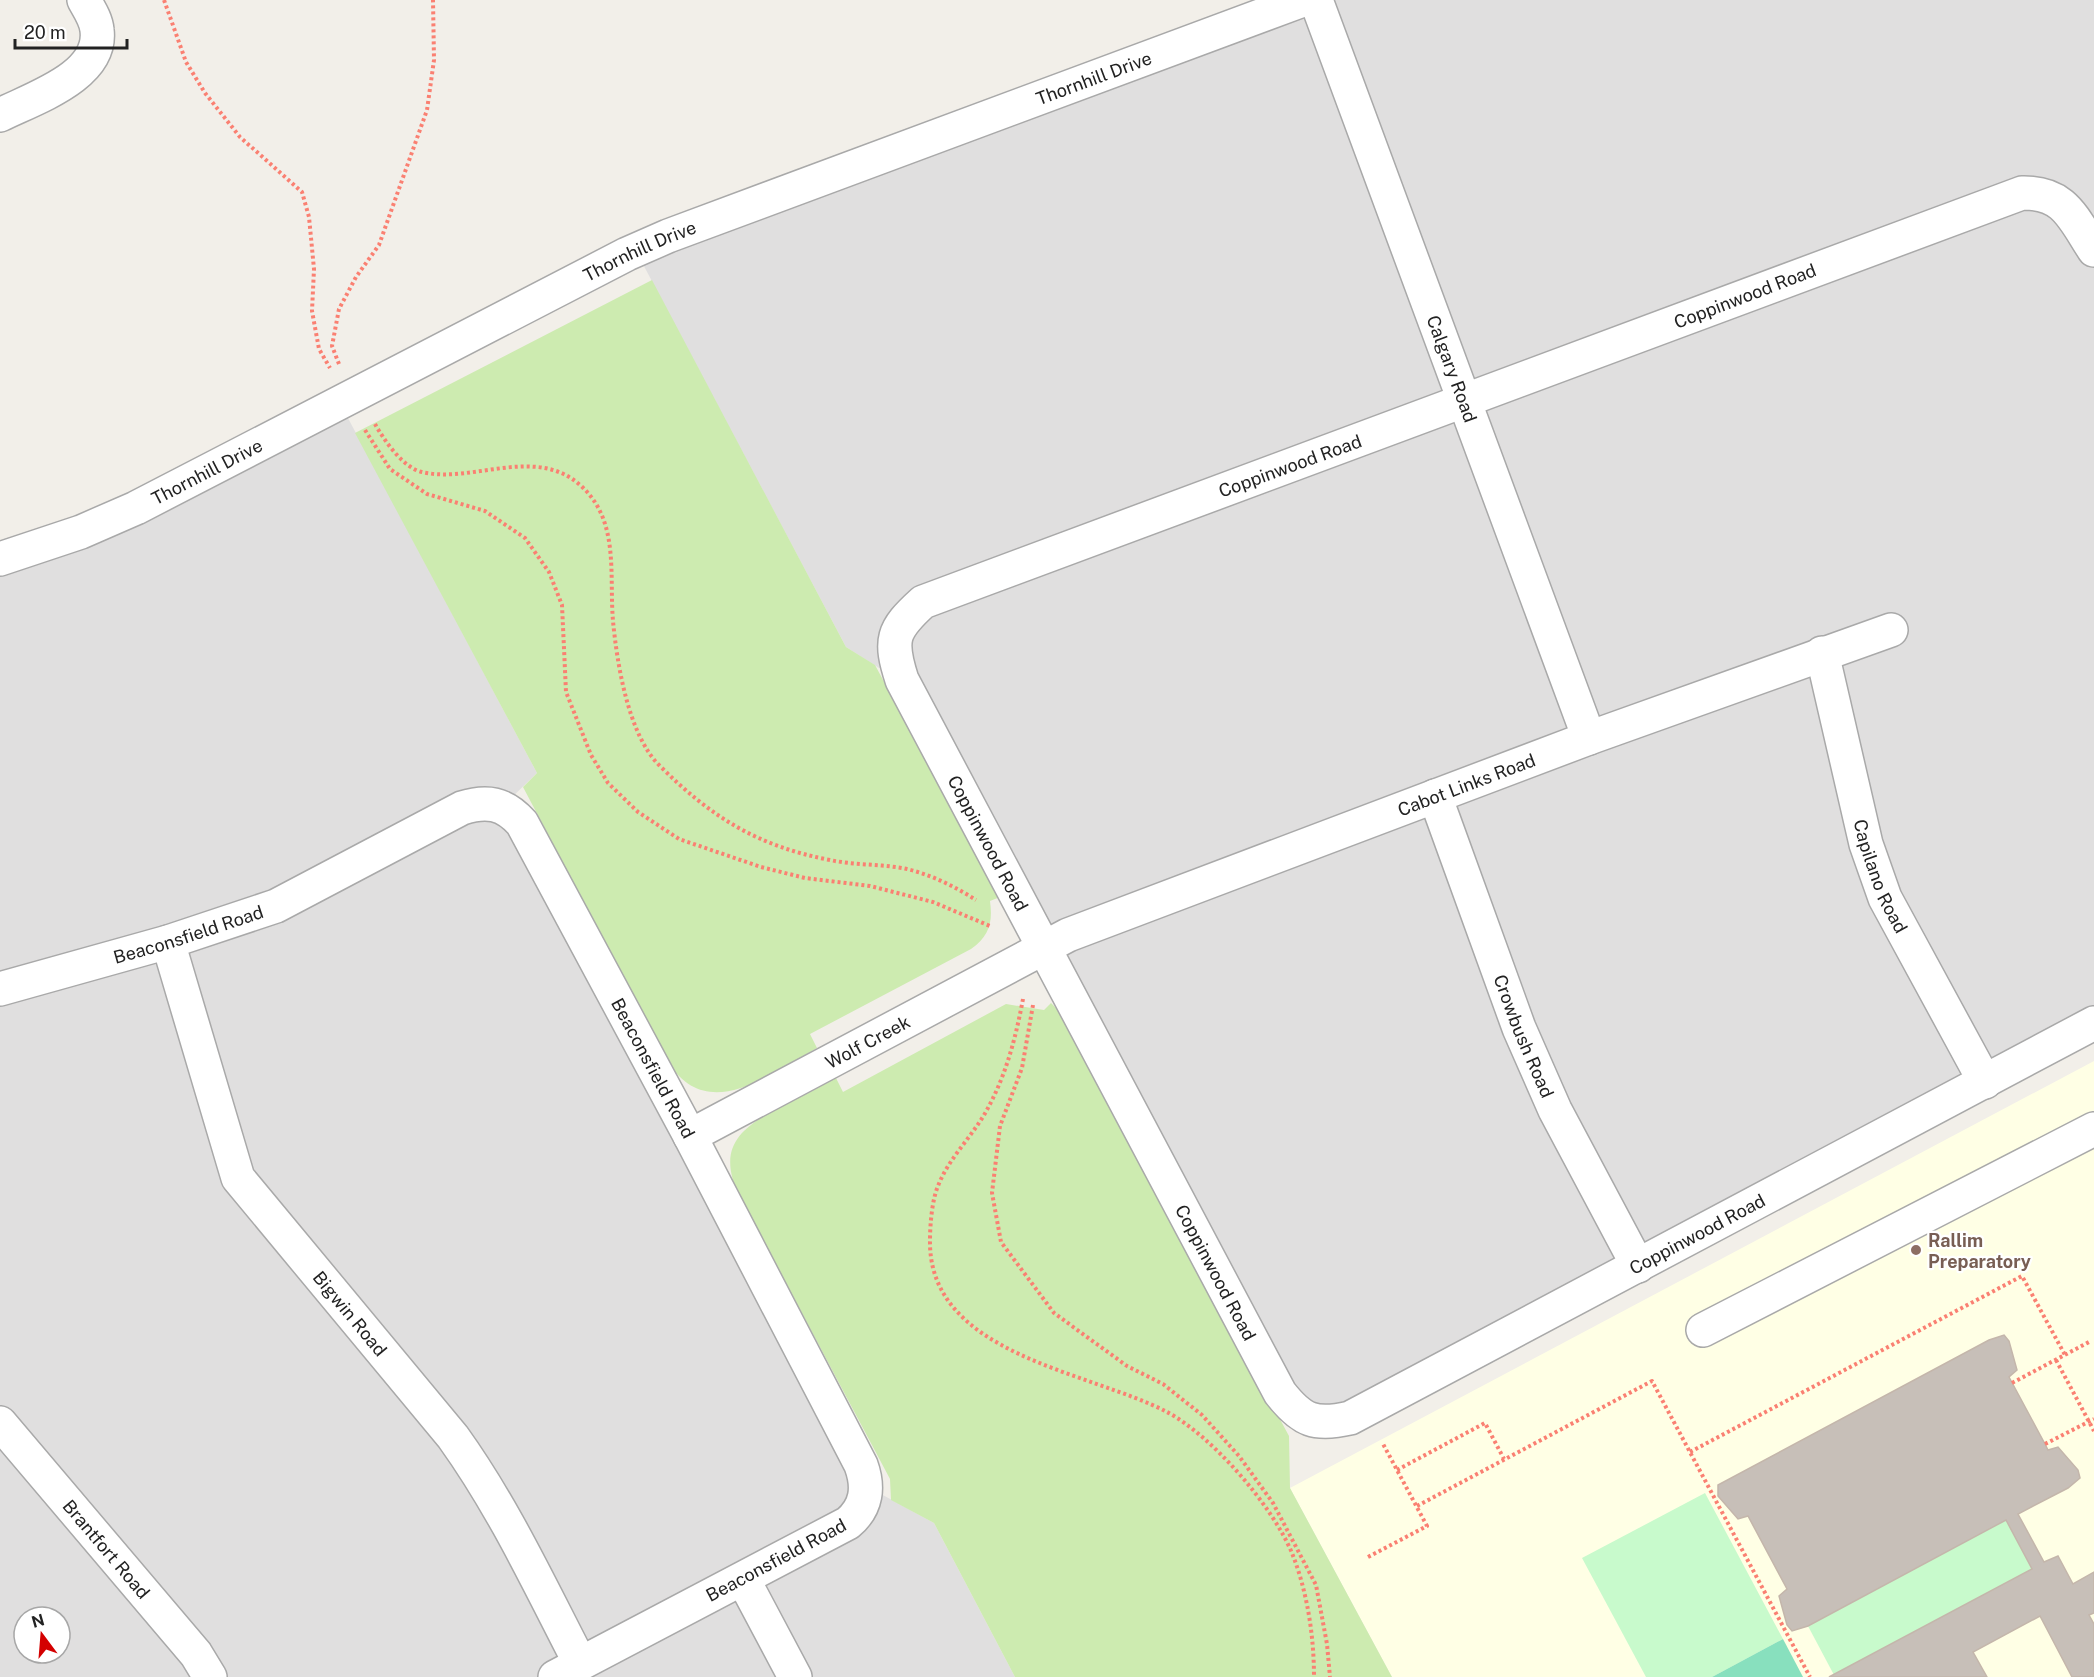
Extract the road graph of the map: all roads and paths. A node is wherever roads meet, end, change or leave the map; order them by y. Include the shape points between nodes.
1 (84, 0) edge
2 (164, 0) edge
3 (433, 0) edge
4 (1303, 0) edge
5 (1316, 0) edge
6 (0, 116) edge
7 (2094, 250) edge
8 (352, 397) junction
9 (1464, 401) junction
10 (0, 559) edge
11 (1891, 630) dead end
12 (1822, 654) junction
13 (1589, 738) junction
14 (1436, 796) junction
15 (979, 902) dead end
16 (168, 942) junction
17 (1024, 956) junction
18 (0, 989) edge
19 (2094, 1023) edge
20 (1984, 1082) junction
21 (2094, 1129) edge
22 (690, 1136) junction
23 (1638, 1266) junction
24 (1703, 1330) dead end
25 (2090, 1342) dead end
26 (2064, 1355) junction
27 (2056, 1360) junction
28 (2012, 1383) dead end
29 (1365, 1410) junction
30 (2094, 1419) edge
31 (2089, 1421) junction
32 (0, 1423) edge
33 (2094, 1431) edge
34 (2045, 1444) dead end
35 (1690, 1452) junction
36 (1504, 1459) junction
37 (1397, 1470) junction
38 (1417, 1506) junction
39 (1368, 1557) dead end
40 (743, 1579) junction
41 (568, 1670) edge
42 (210, 1677) edge
43 (795, 1677) edge
44 (1314, 1677) edge
45 (1330, 1677) edge
46 (1810, 1677) edge

1 - 6 street via 98,29 90,61 75,76
2 - 8 path via 186,62 205,93 240,137 302,192 315,269 312,311 319,349
3 - 8 path via 434,60 427,110 379,245 339,309 332,346
4 - 8 street, Thornhill Drive via 668,236
5 - 9 street, Calgary Road
7 - 9 street, Coppinwood Road via 2058,200 2041,193 2022,193
8 - 10 street, Thornhill Drive via 136,508 81,532
8 - 15 path via 401,459 420,472 455,474 507,466 549,469 580,484 601,510 613,552 613,620 620,673 633,722 657,763 700,803 733,827 780,848 831,860 911,870
8 - 17 path via 390,469 426,494 485,511 525,538 549,572 562,605 566,692 591,755 608,783 639,812 679,839 761,867 805,878 870,886 933,902 999,930 1001,941
9 - 13 street, Calgary Road
9 - 17 street, Coppinwood Road via 923,602 901,622 893,640 902,680
11 - 12 street, Cabot Links Road
12 - 13 street, Cabot Links Road
12 - 20 street, Capilano Road via 1874,871
13 - 14 street, Cabot Links Road
14 - 17 street, Cabot Links Road via 1118,914
14 - 23 street, Crowbush Road via 1519,1028 1555,1110
16 - 18 street, Beaconsfield Road
16 - 22 street, Beaconsfield Road via 297,897 462,808 477,803 503,807 522,823
16 - 41 street, Bigwin Road via 238,1178 480,1474 507,1520
17 - 22 street, Wolf Creek
17 - 29 street, Coppinwood Road via 1280,1394 1296,1413 1310,1420 1327,1423
17 - 44 path via 1025,991 1015,1044 989,1107 938,1187 930,1240 933,1270 945,1296 971,1327 1009,1350 1168,1413 1227,1460 1262,1504 1291,1551 1306,1597
17 - 45 path via 1034,994 1032,1026 1022,1068 1000,1126 992,1193 1000,1242 1054,1313 1127,1366 1163,1384 1202,1415 1239,1456 1273,1503 1316,1585
19 - 20 street, Coppinwood Road
20 - 23 street, Coppinwood Road
21 - 24 street
22 - 40 street, Beaconsfield Road via 861,1465 866,1486 862,1507 848,1523
23 - 29 street, Coppinwood Road
25 - 26 path
26 - 27 path
26 - 35 path via 2022,1276
27 - 28 path
27 - 31 path
29 - 37 path
30 - 31 path
31 - 33 path
31 - 34 path
32 - 42 street, Brantfort Road via 196,1654
35 - 36 path via 1652,1381
35 - 46 path
36 - 37 path via 1485,1424
36 - 38 path
37 - 38 path
38 - 39 path via 1427,1526
40 - 41 street, Beaconsfield Road
40 - 43 street

